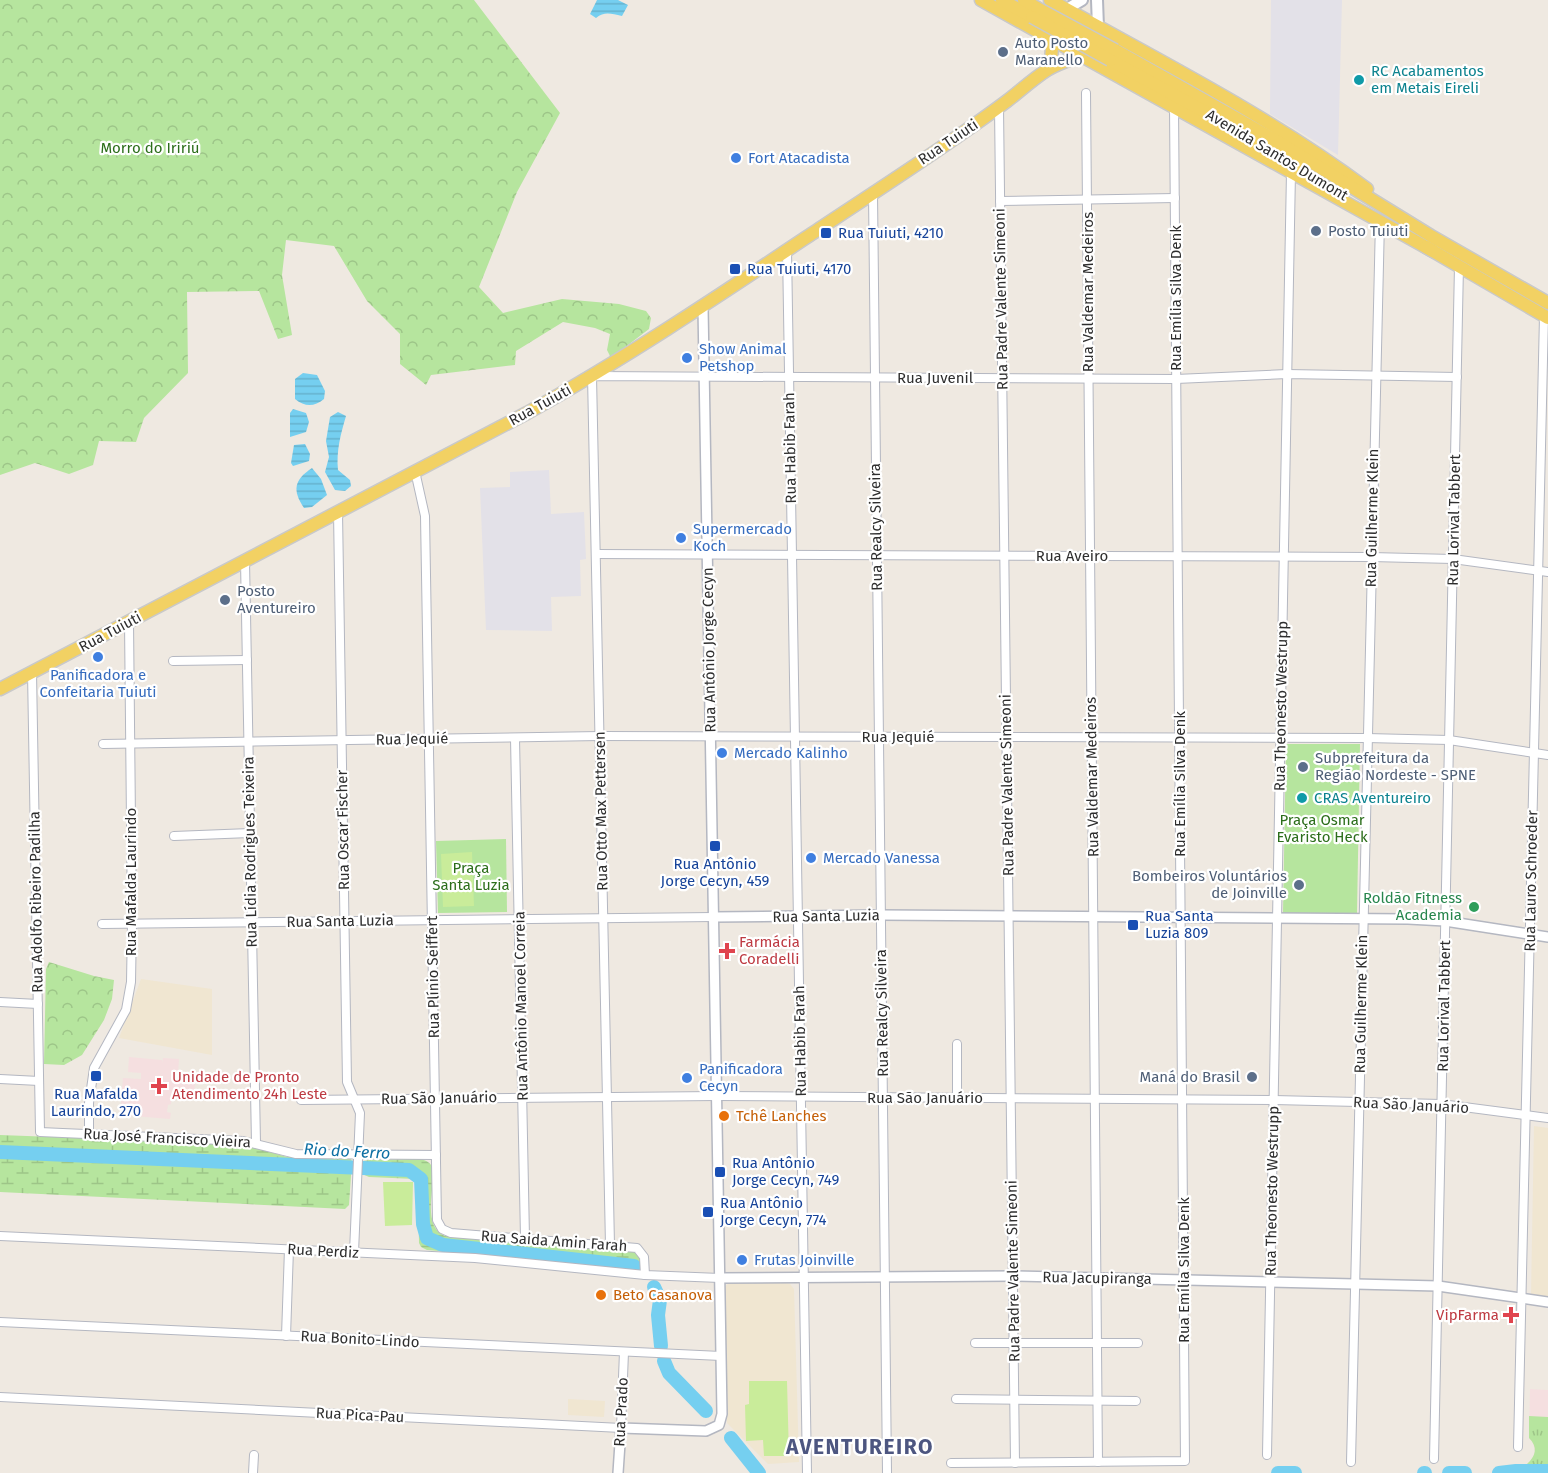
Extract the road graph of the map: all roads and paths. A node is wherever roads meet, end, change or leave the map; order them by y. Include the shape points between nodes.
1 (981, 0) edge
2 (1002, 0) edge
3 (1024, 0) edge
4 (1050, 0) edge
5 (1082, 0) edge
6 (1097, 0) edge
7 (1067, 9) junction
8 (1035, 12) junction
9 (1098, 27) junction
10 (1053, 40) junction
11 (1080, 55) junction
12 (1113, 55) junction
13 (1065, 62) junction
14 (1093, 62) junction
15 (1048, 69) junction
16 (1086, 93) dead end
17 (999, 107) junction
18 (1174, 107) junction
19 (1291, 172) junction
20 (873, 193) junction
21 (1175, 198) junction
22 (1087, 199) junction
23 (1000, 201) junction
24 (1380, 221) junction
25 (1431, 236) junction
26 (787, 250) junction
27 (1433, 251) junction
28 (1459, 266) junction
29 (1548, 303) edge
30 (703, 307) junction
31 (1546, 317) edge
32 (1287, 374) junction
33 (1375, 375) junction
34 (592, 376) junction
35 (704, 377) junction
36 (789, 377) junction
37 (1457, 377) junction
38 (875, 378) junction
39 (1002, 378) junction
40 (1089, 379) junction
41 (1176, 379) junction
42 (416, 471) junction
43 (338, 512) junction
44 (596, 554) junction
45 (707, 555) junction
46 (792, 555) junction
47 (877, 555) junction
48 (1004, 556) junction
49 (1090, 556) junction
50 (1178, 556) junction
51 (1284, 556) junction
52 (1371, 557) junction
53 (1453, 559) junction
54 (245, 561) junction
55 (1538, 571) junction
56 (1548, 572) edge
57 (129, 621) junction
58 (247, 660) junction
59 (173, 661) dead end
60 (32, 672) junction
61 (0, 689) edge
62 (600, 736) junction
63 (710, 736) junction
64 (795, 737) junction
65 (879, 737) junction
66 (1006, 737) junction
67 (1092, 737) junction
68 (1179, 737) junction
69 (1281, 737) junction
70 (515, 738) junction
71 (1367, 738) junction
72 (429, 739) junction
73 (342, 740) junction
74 (1449, 740) junction
75 (248, 742) junction
76 (103, 744) dead end
77 (131, 744) junction
78 (1534, 753) junction
79 (1548, 755) edge
80 (250, 833) junction
81 (174, 836) dead end
82 (880, 915) junction
83 (798, 916) junction
84 (1009, 916) junction
85 (603, 917) junction
86 (714, 917) junction
87 (1094, 917) junction
88 (519, 918) junction
89 (1181, 918) junction
90 (1277, 918) junction
91 (1363, 919) junction
92 (432, 920) junction
93 (344, 921) junction
94 (1445, 921) junction
95 (252, 922) junction
96 (102, 924) dead end
97 (132, 924) junction
98 (1530, 934) junction
99 (1548, 937) edge
100 (0, 1002) edge
101 (38, 1004) junction
102 (957, 1044) dead end
103 (0, 1079) edge
104 (39, 1081) junction
105 (717, 1096) junction
106 (522, 1097) junction
107 (607, 1097) junction
108 (801, 1097) junction
109 (882, 1097) junction
110 (435, 1098) junction
111 (957, 1098) junction
112 (1011, 1098) junction
113 (1095, 1099) junction
114 (1182, 1099) junction
115 (301, 1100) dead end
116 (355, 1100) junction
117 (1274, 1100) junction
118 (1359, 1102) junction
119 (1442, 1104) junction
120 (1526, 1114) junction
121 (1548, 1118) edge
122 (40, 1132) joint
123 (88, 1134) junction
124 (256, 1143) junction
125 (436, 1155) junction
126 (357, 1158) junction
127 (442, 1230) joint
128 (0, 1236) edge
129 (525, 1238) junction
130 (610, 1245) junction
131 (289, 1249) junction
132 (354, 1252) junction
133 (645, 1275) junction
134 (1013, 1276) junction
135 (804, 1277) junction
136 (885, 1277) junction
137 (720, 1278) junction
138 (1097, 1278) junction
139 (1184, 1280) junction
140 (1270, 1282) junction
141 (1355, 1284) junction
142 (1438, 1286) junction
143 (1521, 1298) junction
144 (1548, 1302) edge
145 (0, 1322) edge
146 (286, 1335) junction
147 (975, 1343) dead end
148 (1013, 1343) junction
149 (1097, 1343) junction
150 (1138, 1343) dead end
151 (624, 1352) junction
152 (721, 1356) junction
153 (0, 1397) edge
154 (956, 1399) dead end
155 (1014, 1400) junction
156 (1098, 1400) junction
157 (1136, 1401) dead end
158 (719, 1425) joint
159 (621, 1428) junction
160 (1518, 1447) dead end
161 (254, 1455) dead end
162 (1267, 1455) dead end
163 (1434, 1459) dead end
164 (1098, 1462) junction
165 (1351, 1462) dead end
166 (951, 1463) dead end
167 (1015, 1463) junction
168 (254, 1473) edge
169 (618, 1473) edge
170 (807, 1473) edge
171 (887, 1473) edge

1 - 10 main road
2 - 8 main road, Avenida Santos Dumont
3 - 8 main road, Avenida Santos Dumont
4 - 7 main road
5 - 7 main road
6 - 9 main road
7 - 9 main road
7 - 10 main road via 1057,15
8 - 12 main road, Avenida Santos Dumont, bridge
9 - 11 main road, Rua Tuiuti via 1095,42
9 - 25 main road via 1298,140
10 - 11 main road
10 - 15 main road
11 - 13 main road, Rua Tuiuti
11 - 14 main road
12 - 25 main road, Avenida Santos Dumont via 1275,140
12 - 27 main road, Avenida Santos Dumont
13 - 14 main road
13 - 15 main road, Rua Tuiuti
14 - 18 main road
15 - 17 main road, Rua Tuiuti
16 - 22 street, Rua Valdemar Medeiros
17 - 20 main road, Rua Tuiuti
17 - 23 street, Rua Padre Valente Simeoni
18 - 19 main road
18 - 21 street, Rua Emília Silva Denk
19 - 24 main road
19 - 32 street, Rua Theonesto Westrupp
20 - 26 main road, Rua Tuiuti
20 - 38 street, Rua Realcy Silveira
21 - 22 street
21 - 41 street, Rua Emília Silva Denk
22 - 23 street
22 - 40 street, Rua Valdemar Medeiros
23 - 39 street, Rua Padre Valente Simeoni
24 - 27 main road
24 - 33 street, Rua Guilherme Klein
25 - 29 main road, Avenida Santos Dumont
26 - 30 main road, Rua Tuiuti
26 - 36 street, Rua Habib Farah
27 - 28 main road, Avenida Santos Dumont
28 - 31 main road, Avenida Santos Dumont
28 - 37 street, Rua Lorival Tabbert
30 - 34 main road, Rua Tuiuti
30 - 35 street, Rua Antônio Jorge Cecyn
31 - 55 street, Rua Lauro Schroeder
32 - 33 street, Rua Juvenil
32 - 41 street, Rua Juvenil
32 - 51 street, Rua Theonesto Westrupp
33 - 37 street, Rua Juvenil
33 - 52 street, Rua Guilherme Klein
34 - 35 street, Rua Juvenil
34 - 42 main road, Rua Tuiuti
34 - 44 street, Rua Otto Max Pettersen
35 - 36 street, Rua Juvenil
35 - 45 street, Rua Antônio Jorge Cecyn
36 - 38 street, Rua Juvenil
36 - 46 street, Rua Habib Farah
37 - 53 street, Rua Lorival Tabbert
38 - 39 street, Rua Juvenil
38 - 47 street, Rua Realcy Silveira
39 - 40 street, Rua Juvenil
39 - 48 street, Rua Padre Valente Simeoni
40 - 41 street, Rua Juvenil
40 - 49 street, Rua Valdemar Medeiros
41 - 50 street, Rua Emília Silva Denk
42 - 43 main road, Rua Tuiuti
42 - 72 street, Rua Plínio Seiffert via 425,516
43 - 54 main road, Rua Tuiuti
43 - 73 street, Rua Oscar Fischer
44 - 45 street, Rua Aveiro
44 - 62 street, Rua Otto Max Pettersen
45 - 46 street, Rua Aveiro
45 - 63 street, Rua Antônio Jorge Cecyn
46 - 47 street, Rua Aveiro
46 - 64 street, Rua Habib Farah
47 - 48 street, Rua Aveiro
47 - 65 street, Rua Realcy Silveira
48 - 49 street, Rua Aveiro
48 - 66 street, Rua Padre Valente Simeoni
49 - 50 street, Rua Aveiro
49 - 67 street, Rua Valdemar Medeiros
50 - 51 street, Rua Aveiro
50 - 68 street, Rua Emília Silva Denk
51 - 52 street, Rua Aveiro
51 - 69 street, Rua Theonesto Westrupp
52 - 53 street, Rua Aveiro
52 - 71 street, Rua Guilherme Klein
53 - 55 street, Rua Aveiro
53 - 74 street, Rua Lorival Tabbert
54 - 57 main road, Rua Tuiuti
54 - 58 street, Rua Lídia Rodrigues Teixeira
55 - 56 street, Rua Aveiro
55 - 78 street, Rua Lauro Schroeder
57 - 60 main road, Rua Tuiuti
57 - 77 street, Rua Mafalda Laurindo
58 - 59 street
58 - 75 street, Rua Lídia Rodrigues Teixeira
60 - 61 main road, Rua Tuiuti
60 - 101 street, Rua Adolfo Ribeiro Padilha
62 - 63 street, Rua Jequié
62 - 70 street, Rua Jequié
62 - 85 street, Rua Otto Max Pettersen
63 - 64 street, Rua Jequié
63 - 86 street, Rua Antônio Jorge Cecyn
64 - 65 street, Rua Jequié
64 - 83 street, Rua Habib Farah
65 - 66 street, Rua Jequié
65 - 82 street, Rua Realcy Silveira
66 - 67 street, Rua Jequié
66 - 84 street, Rua Padre Valente Simeoni
67 - 68 street, Rua Jequié
67 - 87 street, Rua Valdemar Medeiros
68 - 69 street, Rua Jequié
68 - 89 street, Rua Emília Silva Denk
69 - 71 street, Rua Jequié
69 - 90 street, Rua Theonesto Westrupp
70 - 72 street, Rua Jequié
70 - 88 street, Rua Antônio Manoel Correia
71 - 74 street, Rua Jequié
71 - 91 street, Rua Guilherme Klein
72 - 73 street, Rua Jequié
72 - 92 street, Rua Plínio Seiffert
73 - 75 street, Rua Jequié
73 - 93 street, Rua Oscar Fischer
74 - 78 street, Rua Jequié
74 - 94 street, Rua Lorival Tabbert
75 - 77 street, Rua Jequié
75 - 80 street, Rua Lídia Rodrigues Teixeira
76 - 77 street, Rua Jequié
77 - 97 street, Rua Mafalda Laurindo
78 - 79 street, Rua Jequié
78 - 98 street, Rua Lauro Schroeder
80 - 81 street
80 - 95 street, Rua Lídia Rodrigues Teixeira
82 - 83 street, Rua Santa Luzia
82 - 84 street, Rua Santa Luzia
82 - 109 street, Rua Realcy Silveira
83 - 86 street, Rua Santa Luzia
83 - 108 street, Rua Habib Farah
84 - 87 street, Rua Santa Luzia
84 - 112 street, Rua Padre Valente Simeoni
85 - 86 street, Rua Santa Luzia
85 - 88 street, Rua Santa Luzia
85 - 107 street, Rua Otto Max Pettersen
86 - 105 street, Rua Antônio Jorge Cecyn
87 - 89 street, Rua Santa Luzia
87 - 113 street, Rua Valdemar Medeiros
88 - 92 street, Rua Santa Luzia
88 - 106 street, Rua Antônio Manoel Correia
89 - 90 street, Rua Santa Luzia
89 - 114 street, Rua Emília Silva Denk
90 - 91 street, Rua Santa Luzia
90 - 117 street, Rua Theonesto Westrupp
91 - 94 street, Rua Santa Luzia
91 - 118 street, Rua Guilherme Klein
92 - 93 street, Rua Santa Luzia
92 - 110 street, Rua Plínio Seiffert
93 - 95 street, Rua Santa Luzia
93 - 116 street, Rua Oscar Fischer via 347,1082
94 - 98 street, Rua Santa Luzia
94 - 119 street, Rua Lorival Tabbert
95 - 97 street, Rua Santa Luzia
95 - 124 street, Rua Lídia Rodrigues Teixeira
96 - 97 street, Rua Santa Luzia
97 - 123 street, Rua Mafalda Laurindo via 129,996 126,1010 94,1068
98 - 99 street, Rua Santa Luzia
98 - 120 street, Rua Lauro Schroeder
100 - 101 street
101 - 104 street, Rua Adolfo Ribeiro Padilha
102 - 111 street
103 - 104 street
104 - 122 street, Rua Adolfo Ribeiro Padilha
105 - 107 street, Rua São Januário
105 - 108 street, Rua São Januário
105 - 137 street, Rua Antônio Jorge Cecyn
106 - 107 street, Rua São Januário
106 - 110 street, Rua São Januário
106 - 129 street, Rua Antônio Manoel Correia
107 - 130 street, Rua Otto Max Pettersen
108 - 109 street, Rua São Januário
108 - 135 street, Rua Habib Farah
109 - 111 street, Rua São Januário
109 - 136 street, Rua Realcy Silveira
110 - 116 street, Rua São Januário
110 - 125 street, Rua Plínio Seiffert
111 - 112 street, Rua São Januário
112 - 113 street, Rua São Januário
112 - 134 street, Rua Padre Valente Simeoni
113 - 114 street, Rua São Januário
113 - 138 street, Rua Valdemar Medeiros
114 - 117 street, Rua São Januário
114 - 139 street, Rua Emília Silva Denk
115 - 116 street, Rua São Januário
116 - 126 street, Rua Oscar Fischer via 360,1113
117 - 118 street, Rua São Januário
117 - 140 street, Rua Theonesto Westrupp
118 - 119 street, Rua São Januário
118 - 141 street, Rua Guilherme Klein
119 - 120 street, Rua São Januário
119 - 142 street, Rua Lorival Tabbert
120 - 121 street, Rua São Januário
120 - 143 street, Rua Lauro Schroeder
122 - 123 street, Rua José Francisco Vieira
123 - 124 street, Rua José Francisco Vieira
124 - 126 street, Rua José Francisco Vieira via 296,1154
125 - 126 street, Rua José Francisco Vieira
125 - 127 street, Rua Plínio Seiffert via 437,1220
126 - 132 street, Rua Oscar Fischer
127 - 129 street, Rua Saida Amin Farah
128 - 131 street, Rua Perdiz
129 - 130 street, Rua Saida Amin Farah
130 - 133 street, Rua Saida Amin Farah via 640,1250
131 - 132 street, Rua Perdiz
131 - 146 street
132 - 133 street, Rua Perdiz via 475,1258
133 - 137 street, Rua Jacupiranga
134 - 136 street, Rua Jacupiranga
134 - 138 street, Rua Jacupiranga
134 - 148 street, Rua Padre Valente Simeoni
135 - 136 street, Rua Jacupiranga
135 - 137 street, Rua Jacupiranga
135 - 170 street, Rua Habib Farah
136 - 171 street, Rua Realcy Silveira
137 - 152 street, Rua Antônio Jorge Cecyn
138 - 139 street, Rua Jacupiranga
138 - 149 street, Rua Valdemar Medeiros
139 - 140 street, Rua Jacupiranga
139 - 164 street, Rua Emília Silva Denk via 1185,1461
140 - 141 street, Rua Jacupiranga
140 - 162 street, Rua Theonesto Westrupp
141 - 142 street, Rua Jacupiranga
141 - 165 street, Rua Guilherme Klein
142 - 143 street, Rua Jacupiranga
142 - 163 street, Rua Lorival Tabbert
143 - 144 street, Rua Jacupiranga
143 - 160 street, Rua Lauro Schroeder
145 - 146 street, Rua Bonito-Lindo
146 - 151 street, Rua Bonito-Lindo
147 - 148 street
148 - 149 street
148 - 155 street, Rua Padre Valente Simeoni
149 - 150 street
149 - 156 street, Rua Valdemar Medeiros
151 - 152 street, Rua Bonito-Lindo
151 - 159 street, Rua Prado
152 - 158 street, Rua Antônio Jorge Cecyn
153 - 159 street, Rua Pica-Pau
154 - 155 street
155 - 156 street
155 - 167 street, Rua Padre Valente Simeoni
156 - 157 street
156 - 164 street, Rua Valdemar Medeiros
158 - 159 street, Rua Pica-Pau via 706,1431
159 - 169 street, Rua Prado
161 - 168 street
164 - 167 street
166 - 167 street

